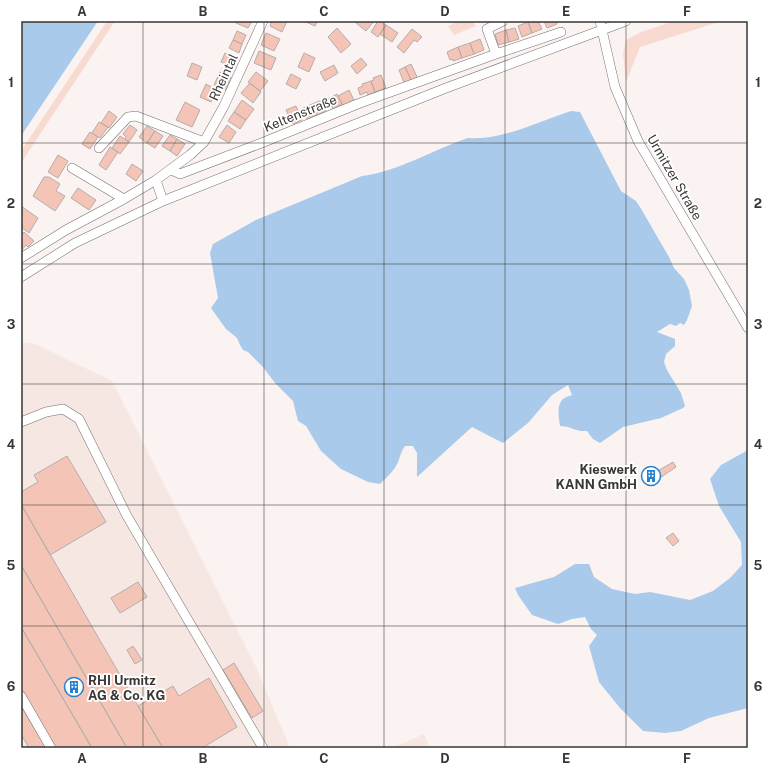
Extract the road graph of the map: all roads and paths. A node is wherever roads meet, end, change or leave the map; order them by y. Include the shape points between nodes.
1 (263, 21) edge
2 (503, 21) edge
3 (626, 21) edge
4 (601, 25) edge
5 (561, 32) dead end
6 (496, 54) junction
7 (204, 142) junction
8 (99, 148) dead end
9 (72, 168) dead end
10 (171, 170) junction
11 (156, 180) junction
12 (124, 199) junction
13 (163, 201) junction
14 (21, 258) edge
15 (21, 277) edge
16 (748, 328) edge
17 (21, 422) edge
18 (21, 696) edge
19 (51, 748) edge
20 (263, 748) edge

1 - 7 street, Rheintal
2 - 6 street via 488,29
3 - 4 street
4 - 13 street
4 - 16 street, Urmitzer Straße via 615,88 638,141
5 - 6 street, Keltenstraße
6 - 10 street, Keltenstraße via 360,103 180,174
7 - 8 street via 136,116 128,117
7 - 10 street, Rheintal
9 - 12 street
10 - 11 street, Rheintal
11 - 12 street, Rheintal
11 - 13 street
12 - 14 street, Rheintal
13 - 15 street via 75,243
17 - 20 street via 46,412 63,409 79,419 127,516
18 - 19 street

